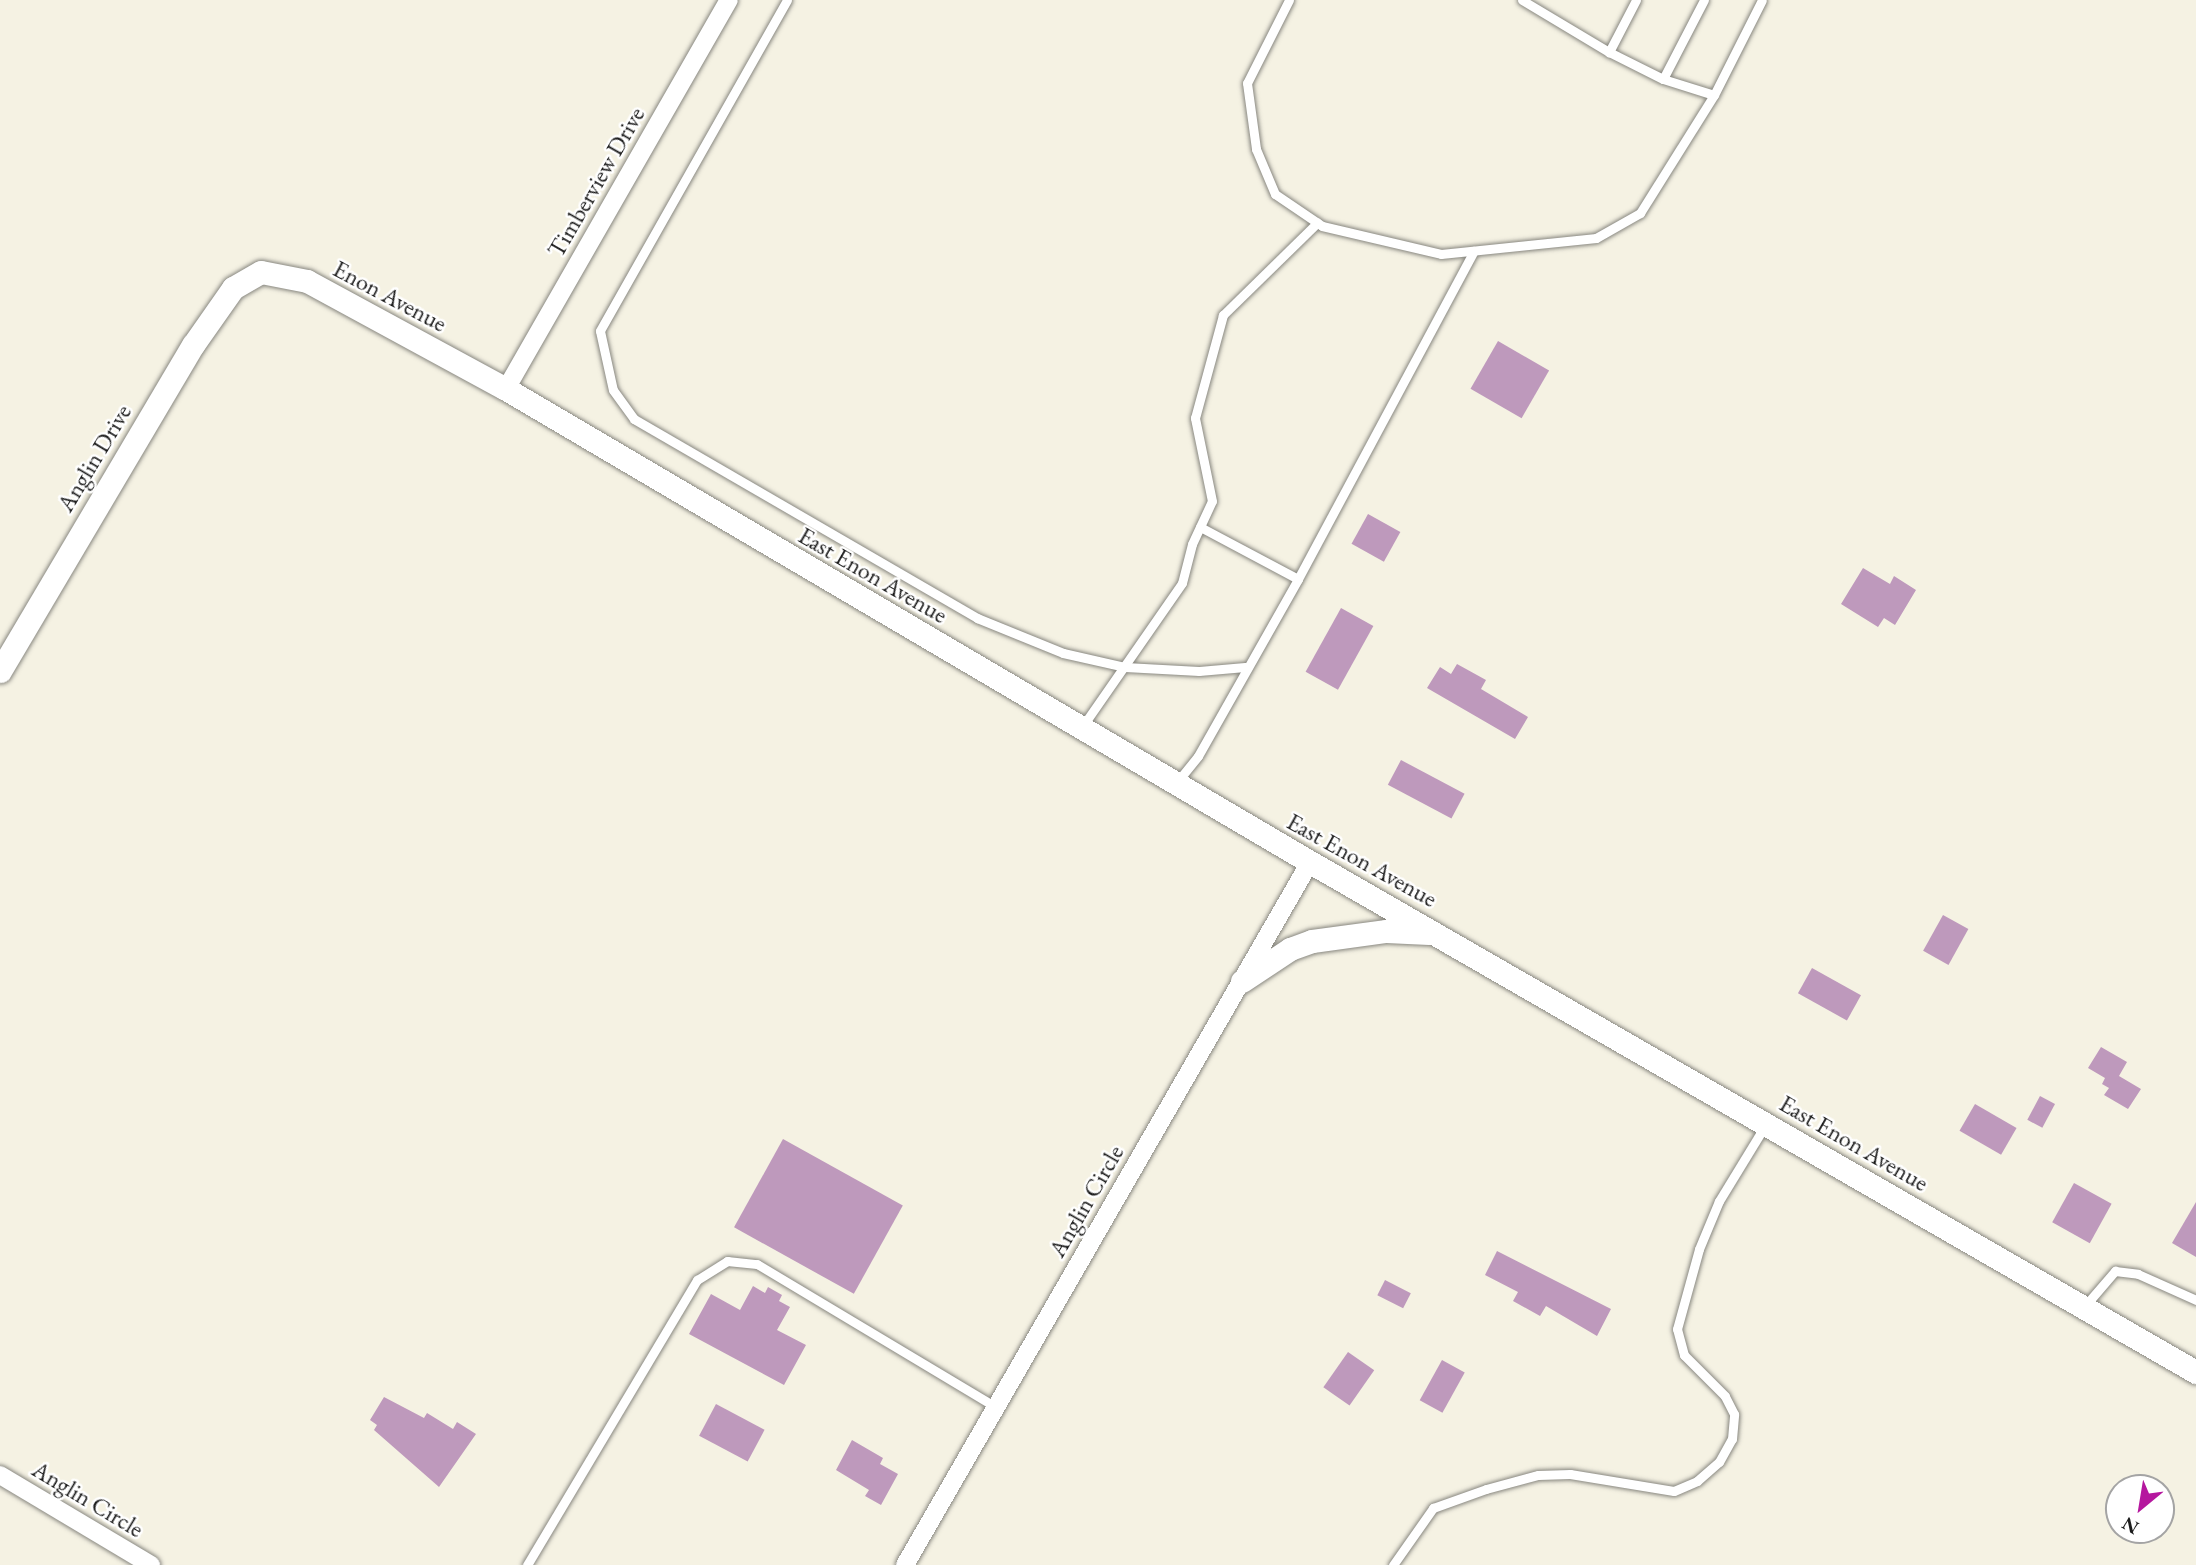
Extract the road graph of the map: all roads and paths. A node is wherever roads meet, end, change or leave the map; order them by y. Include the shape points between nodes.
1 (729, 0) edge
2 (787, 0) edge
3 (1289, 0) edge
4 (1522, 0) edge
5 (1636, 0) edge
6 (1704, 0) edge
7 (1762, 0) edge
8 (1609, 52) junction
9 (1663, 79) junction
10 (1714, 95) junction
11 (1317, 223) junction
12 (1474, 251) junction
13 (245, 280) joint
14 (506, 389) junction
15 (1200, 527) junction
16 (1298, 579) junction
17 (1125, 667) junction
18 (1245, 667) junction
19 (0, 671) edge
20 (1081, 727) junction
21 (1176, 783) junction
22 (1310, 862) junction
23 (1453, 941) junction
24 (1241, 981) junction
25 (1767, 1123) junction
26 (2196, 1300) edge
27 (2084, 1307) junction
28 (2196, 1372) edge
29 (996, 1407) junction
30 (0, 1475) edge
31 (151, 1565) edge
32 (527, 1565) edge
33 (905, 1565) edge
34 (1392, 1565) edge

1 - 14 street, Timberview Drive
2 - 17 lane via 600,331 613,390 634,419 977,618 1063,653
3 - 11 lane via 1247,83 1256,149 1275,194
4 - 8 lane
5 - 8 lane
6 - 9 lane
7 - 10 lane
8 - 9 lane
9 - 10 lane
10 - 12 lane via 1640,212 1596,238
11 - 12 lane via 1441,254
11 - 15 lane via 1223,315 1195,418 1212,500
12 - 16 lane
13 - 14 street, Enon Avenue via 261,272 307,281
13 - 19 street, Anglin Drive via 233,288 193,345
14 - 20 street, East Enon Avenue
15 - 16 lane
15 - 17 lane via 1182,583
16 - 18 lane
17 - 18 lane via 1199,671
17 - 20 lane
18 - 21 lane via 1198,756
20 - 21 street, East Enon Avenue
21 - 22 street, East Enon Avenue
22 - 23 street, East Enon Avenue
22 - 24 street, Anglin Circle
23 - 24 street via 1418,929 1326,938 1290,949
23 - 25 street, East Enon Avenue
24 - 29 street, Anglin Circle
25 - 27 street, East Enon Avenue
25 - 34 lane via 1709,1225 1677,1329 1684,1354 1725,1396 1734,1414 1732,1439 1719,1462 1697,1481 1675,1491 1570,1474 1538,1475 1486,1489 1433,1508
26 - 27 lane via 2138,1274 2115,1271
27 - 28 street, East Enon Avenue
29 - 32 lane via 757,1264 727,1261 697,1280
29 - 33 street, Anglin Circle
30 - 31 street, Anglin Circle

